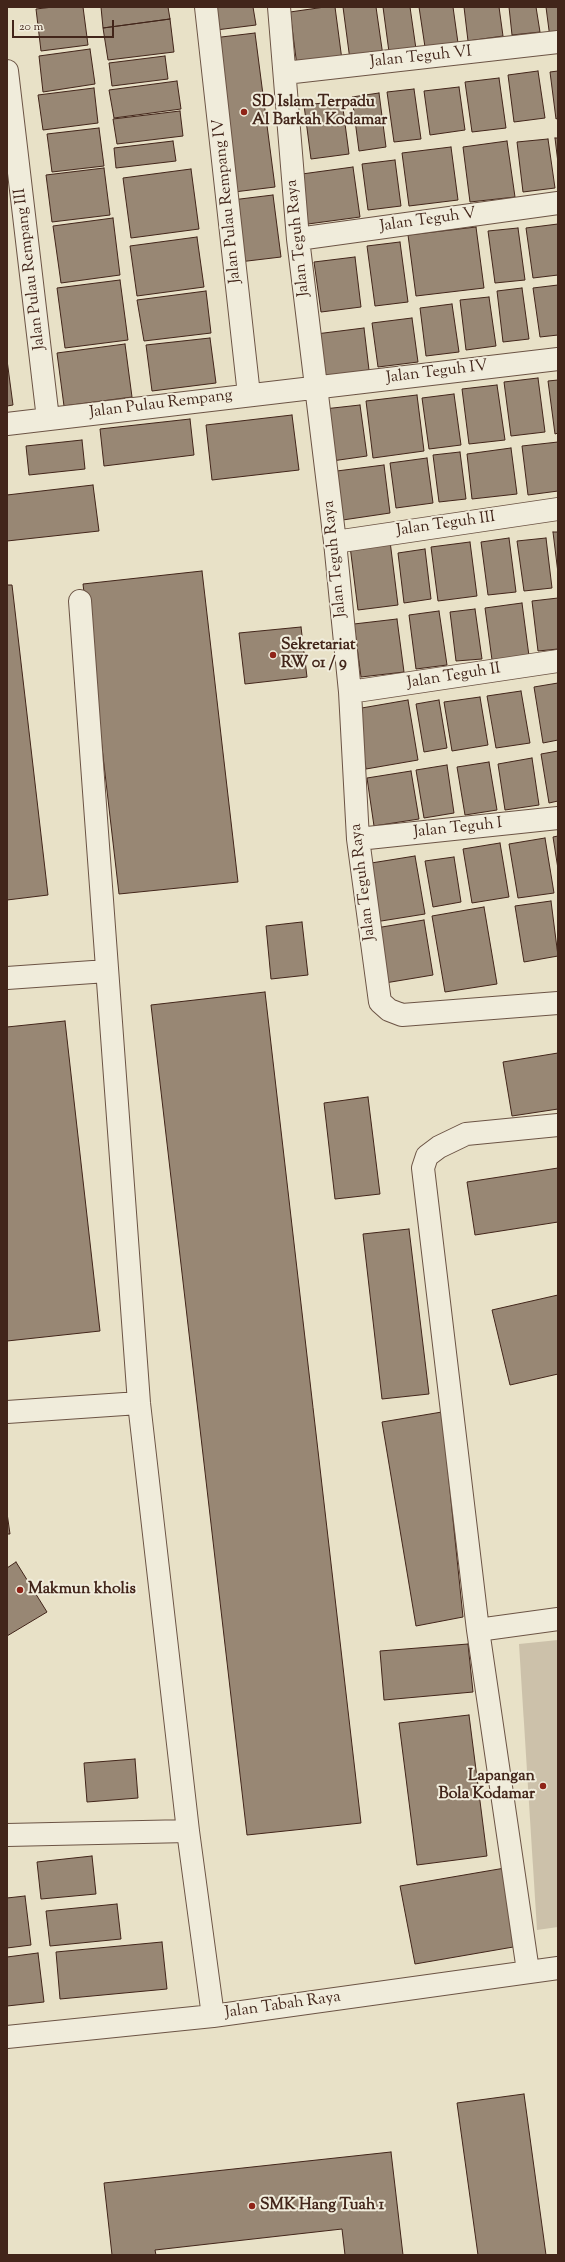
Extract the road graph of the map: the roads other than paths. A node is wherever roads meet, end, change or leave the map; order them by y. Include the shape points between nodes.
1 (206, 7) edge
2 (279, 7) edge
3 (558, 42) edge
4 (7, 71) edge
5 (285, 73) junction
6 (558, 203) edge
7 (298, 239) junction
8 (558, 359) edge
9 (315, 387) junction
10 (249, 395) junction
11 (48, 419) junction
12 (7, 424) edge
13 (558, 509) edge
14 (335, 542) junction
15 (80, 601) dead end
16 (558, 661) edge
17 (350, 692) junction
18 (558, 818) edge
19 (358, 839) junction
20 (107, 971) junction
21 (7, 978) edge
22 (558, 1003) edge
23 (558, 1125) edge
24 (139, 1403) junction
25 (7, 1412) edge
26 (558, 1619) edge
27 (478, 1630) junction
28 (188, 1830) junction
29 (7, 1835) edge
30 (558, 1968) edge
31 (528, 1971) junction
32 (213, 2016) junction
33 (7, 2036) edge

1 - 10 street, Jalan Pulau Rempang IV
2 - 5 street, Jalan Teguh Raya
3 - 5 street, Jalan Teguh VI
4 - 11 street, Jalan Pulau Rempang III
5 - 7 street, Jalan Teguh Raya
6 - 7 street, Jalan Teguh V
7 - 9 street, Jalan Teguh Raya
8 - 9 street, Jalan Teguh IV
9 - 10 street, Jalan Pulau Rempang
9 - 14 street, Jalan Teguh Raya
10 - 11 street, Jalan Pulau Rempang
11 - 12 street, Jalan Pulau Rempang
13 - 14 street, Jalan Teguh III
14 - 17 street, Jalan Teguh Raya
15 - 20 street
16 - 17 street, Jalan Teguh II
17 - 19 street, Jalan Teguh Raya
18 - 19 street, Jalan Teguh I
19 - 22 street, Jalan Teguh Raya via 380,1002 389,1010 402,1015
20 - 21 street
20 - 24 street
23 - 27 street via 466,1134 427,1156 423,1168
24 - 25 street
24 - 28 street
26 - 27 street
27 - 31 street
28 - 29 street
28 - 32 street
30 - 31 street, Jalan Tabah Raya
31 - 32 street, Jalan Tabah Raya
32 - 33 street, Jalan Tabah Raya

